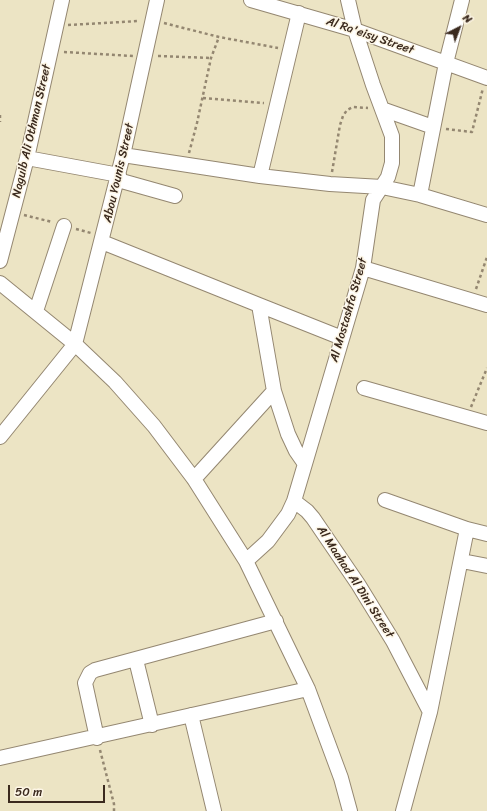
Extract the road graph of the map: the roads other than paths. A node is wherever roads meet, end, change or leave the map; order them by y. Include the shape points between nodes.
1 (62, 0) edge
2 (156, 0) edge
3 (251, 0) edge
4 (348, 0) edge
5 (462, 0) edge
6 (299, 13) junction
7 (355, 30) junction
8 (446, 63) junction
9 (486, 77) edge
10 (382, 110) junction
11 (433, 127) junction
12 (124, 156) junction
13 (27, 158) junction
14 (260, 176) junction
15 (118, 178) junction
16 (382, 187) junction
17 (420, 195) junction
18 (176, 196) dead end
19 (487, 215) edge
20 (64, 226) road end
21 (103, 239) junction
22 (0, 261) edge
23 (363, 268) junction
24 (0, 283) edge
25 (259, 304) junction
26 (487, 305) edge
27 (36, 312) junction
28 (342, 338) junction
29 (75, 344) junction
30 (364, 388) dead end
31 (274, 391) junction
32 (487, 423) edge
33 (0, 437) edge
34 (305, 464) junction
35 (194, 479) junction
36 (385, 500) dead end
37 (294, 501) junction
38 (467, 529) junction
39 (487, 534) edge
40 (246, 561) junction
41 (462, 561) junction
42 (487, 566) edge
43 (276, 621) junction
44 (136, 660) junction
45 (308, 689) junction
46 (430, 712) junction
47 (191, 715) junction
48 (152, 725) junction
49 (96, 738) junction
50 (0, 758) edge
51 (214, 811) edge
52 (350, 811) edge
53 (403, 811) edge

1 - 13 street, Naguib Ali Othman Street
2 - 12 street, Abou Younis Street
3 - 6 street, Al Ra'eisy Street
4 - 7 street, Al Mostashfa Street
5 - 8 street
6 - 7 street, Al Ra'eisy Street
6 - 14 street
7 - 8 street, Al Ra'eisy Street
7 - 10 street, Al Mostashfa Street
8 - 9 street, Al Ra'eisy Street
8 - 11 street
10 - 11 street
10 - 16 street, Al Mostashfa Street via 392,136 393,150 388,177
11 - 17 street
12 - 14 street
12 - 15 street, Abou Younis Street
13 - 15 street
13 - 22 street, Naguib Ali Othman Street
14 - 16 street
15 - 18 street
15 - 21 street, Abou Younis Street
16 - 17 street
16 - 23 street, Al Mostashfa Street via 373,200
17 - 19 street
20 - 27 street
21 - 25 street
21 - 29 street, Abou Younis Street
23 - 26 street
23 - 28 street, Al Mostashfa Street
24 - 27 street
25 - 28 street
25 - 31 street
27 - 29 street
28 - 34 street, Al Mostashfa Street
29 - 33 street
29 - 35 street via 115,382 149,420
30 - 32 street
31 - 34 street via 288,434
31 - 35 street
34 - 37 street, Al Mostashfa Street
35 - 40 street
36 - 38 street
37 - 40 street, Al Mostashfa Street via 288,514 268,541
37 - 46 street, Al Maahad Al Dini Street via 313,518 358,584 393,641
38 - 39 street
38 - 41 street
40 - 43 street
41 - 42 street
41 - 46 street
43 - 44 street
43 - 45 street
44 - 48 street
44 - 49 street via 95,670 87,677 86,691
45 - 47 street
45 - 52 street via 339,771
46 - 53 street
47 - 48 street
47 - 51 street
48 - 49 street
49 - 50 street

